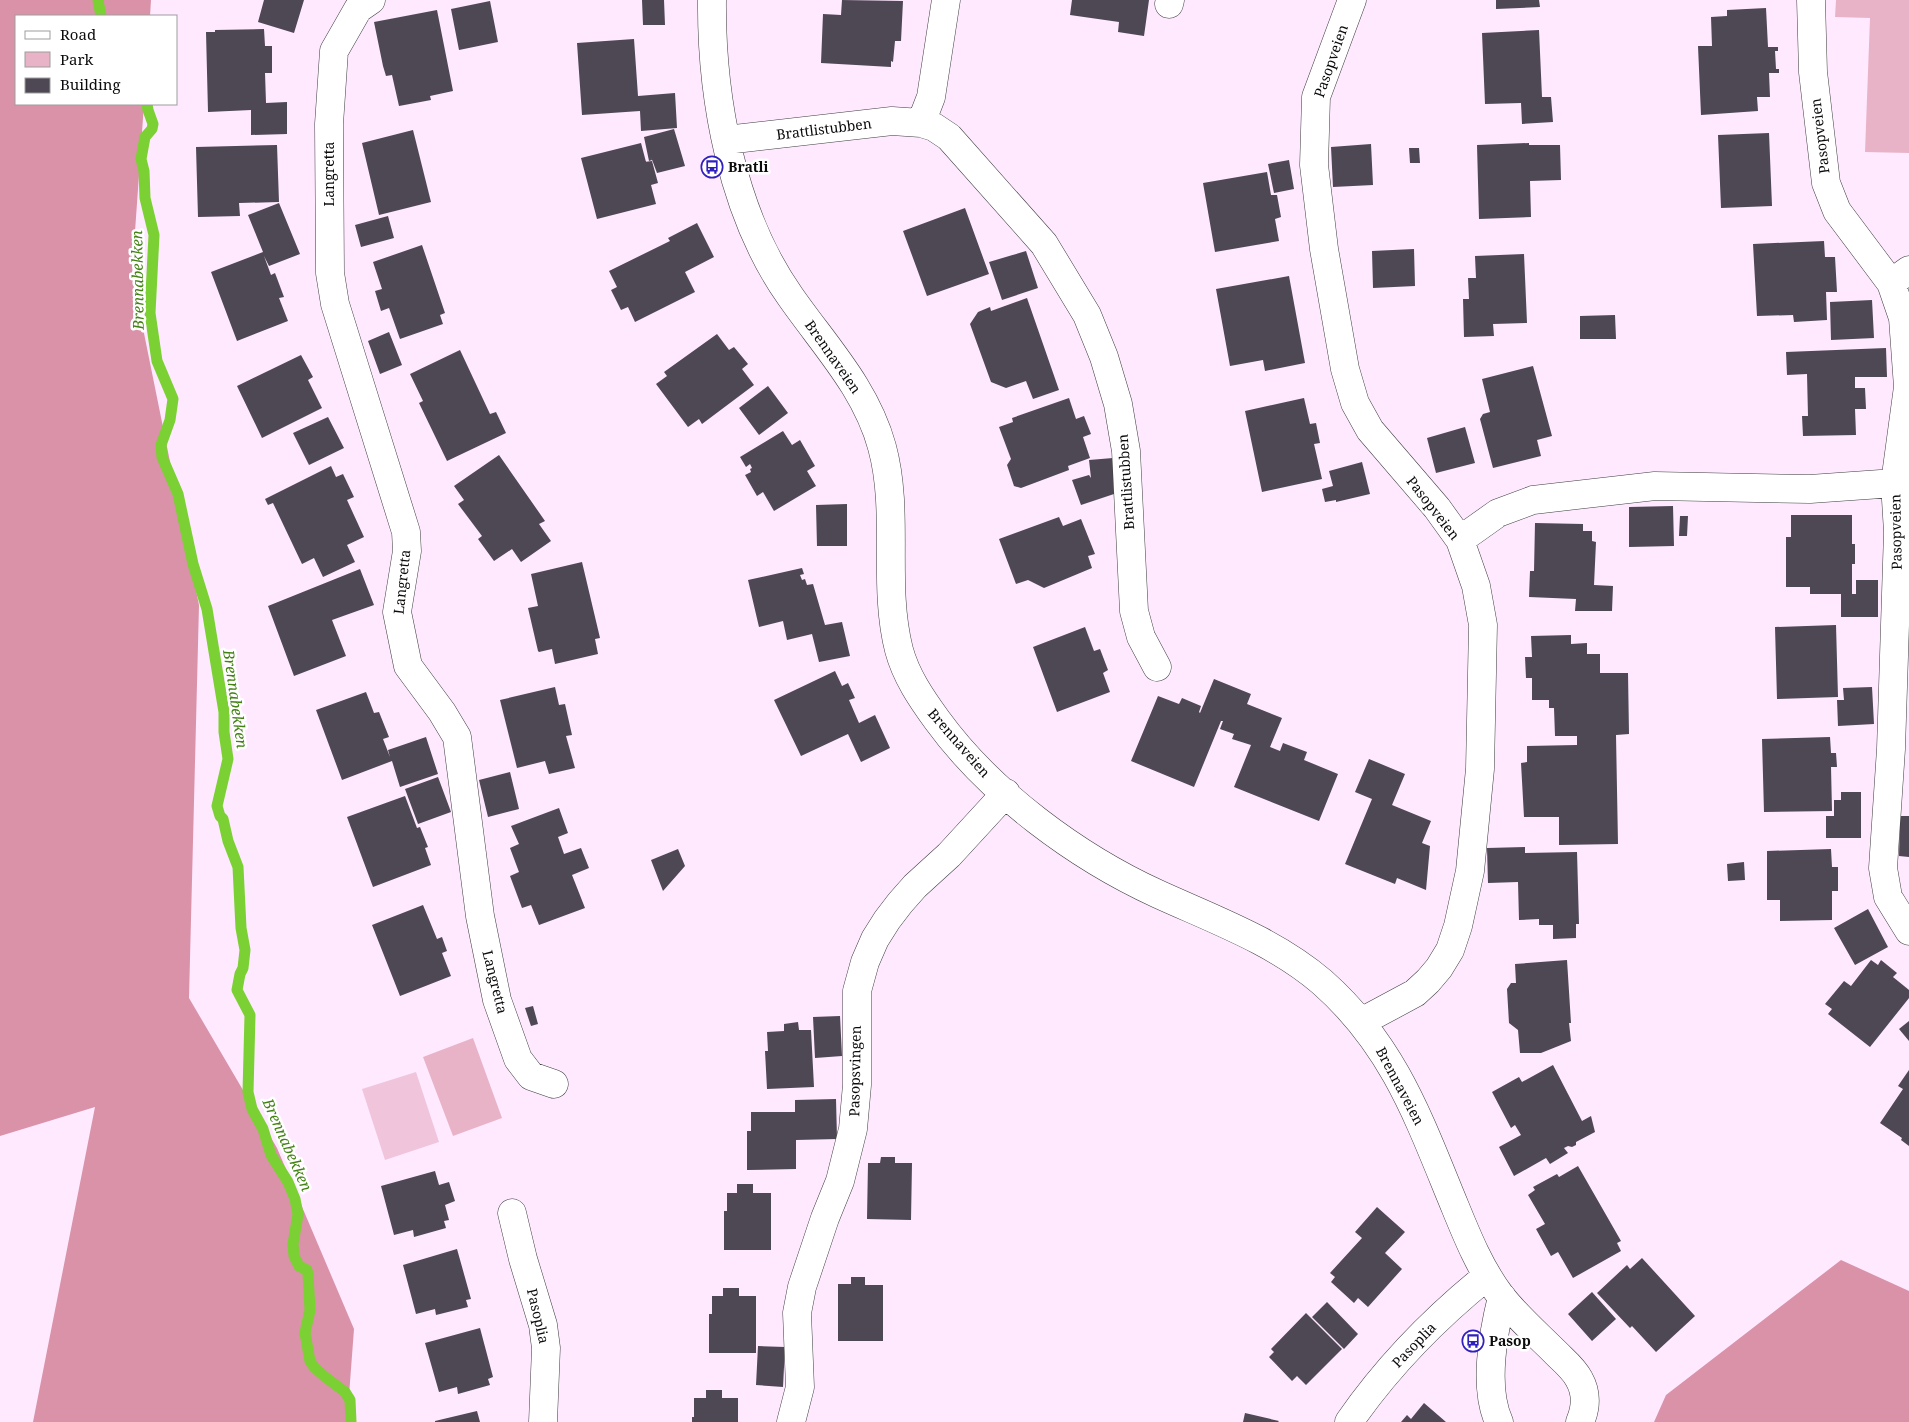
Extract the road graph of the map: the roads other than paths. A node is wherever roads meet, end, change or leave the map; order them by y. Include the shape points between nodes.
1 (371, 0) edge
2 (712, 0) edge
3 (946, 0) edge
4 (1352, 0) edge
5 (1811, 0) edge
6 (921, 123) junction
7 (726, 140) junction
8 (1900, 276) edge
9 (1895, 483) junction
10 (1460, 540) junction
11 (1156, 667) dead end
12 (1006, 793) junction
13 (1909, 931) edge
14 (1361, 1022) junction
15 (554, 1084) dead end
16 (512, 1213) dead end
17 (1495, 1287) junction
18 (543, 1422) edge
19 (792, 1422) edge
20 (1349, 1422) edge
21 (1499, 1422) edge
22 (1580, 1422) edge

1 - 15 street, Langretta via 358,9 334,50 329,124 331,281 335,304 406,532 407,551 396,612 408,666 457,737 480,916 496,1000 518,1059 531,1076
2 - 7 street, Brennaveien via 712,38
3 - 6 street via 931,97
4 - 10 street, Pasopveien via 1316,97 1314,165 1324,249 1345,369 1355,403 1370,430 1438,508
5 - 8 street, Pasopveien via 1813,72 1826,183 1837,211
6 - 7 street, Brattlistubben via 871,123
6 - 11 street, Brattlistubben via 949,137 1012,206 1044,244 1087,315 1118,404 1126,451 1134,611 1141,637
7 - 12 street, Brennaveien via 759,243 788,294 858,391 876,429 887,472 894,617 906,668 941,726 978,768
8 - 9 street, Pasopveien via 1908,387
9 - 10 street via 1810,489 1655,486 1533,500 1498,513
9 - 13 street, Pasopveien via 1898,532 1892,739 1883,868 1888,897
10 - 14 street, Pasopveien via 1476,586 1483,625 1480,769 1464,904 1450,950 1439,968 1415,993
12 - 14 street, Brennaveien via 1051,831 1094,860 1156,893 1252,936 1300,965
12 - 19 street, Pasopsvingen via 900,903 875,939 865,962 857,991 857,1085 853,1130 840,1180 802,1287 797,1313 800,1387
14 - 17 street, Brennaveien via 1394,1068 1469,1240
16 - 18 street, Pasoplia via 543,1324 546,1348
17 - 20 street, Pasoplia via 1446,1311 1383,1377
17 - 21 street via 1491,1386
17 - 22 street, Brennaveien via 1581,1382 1585,1408

